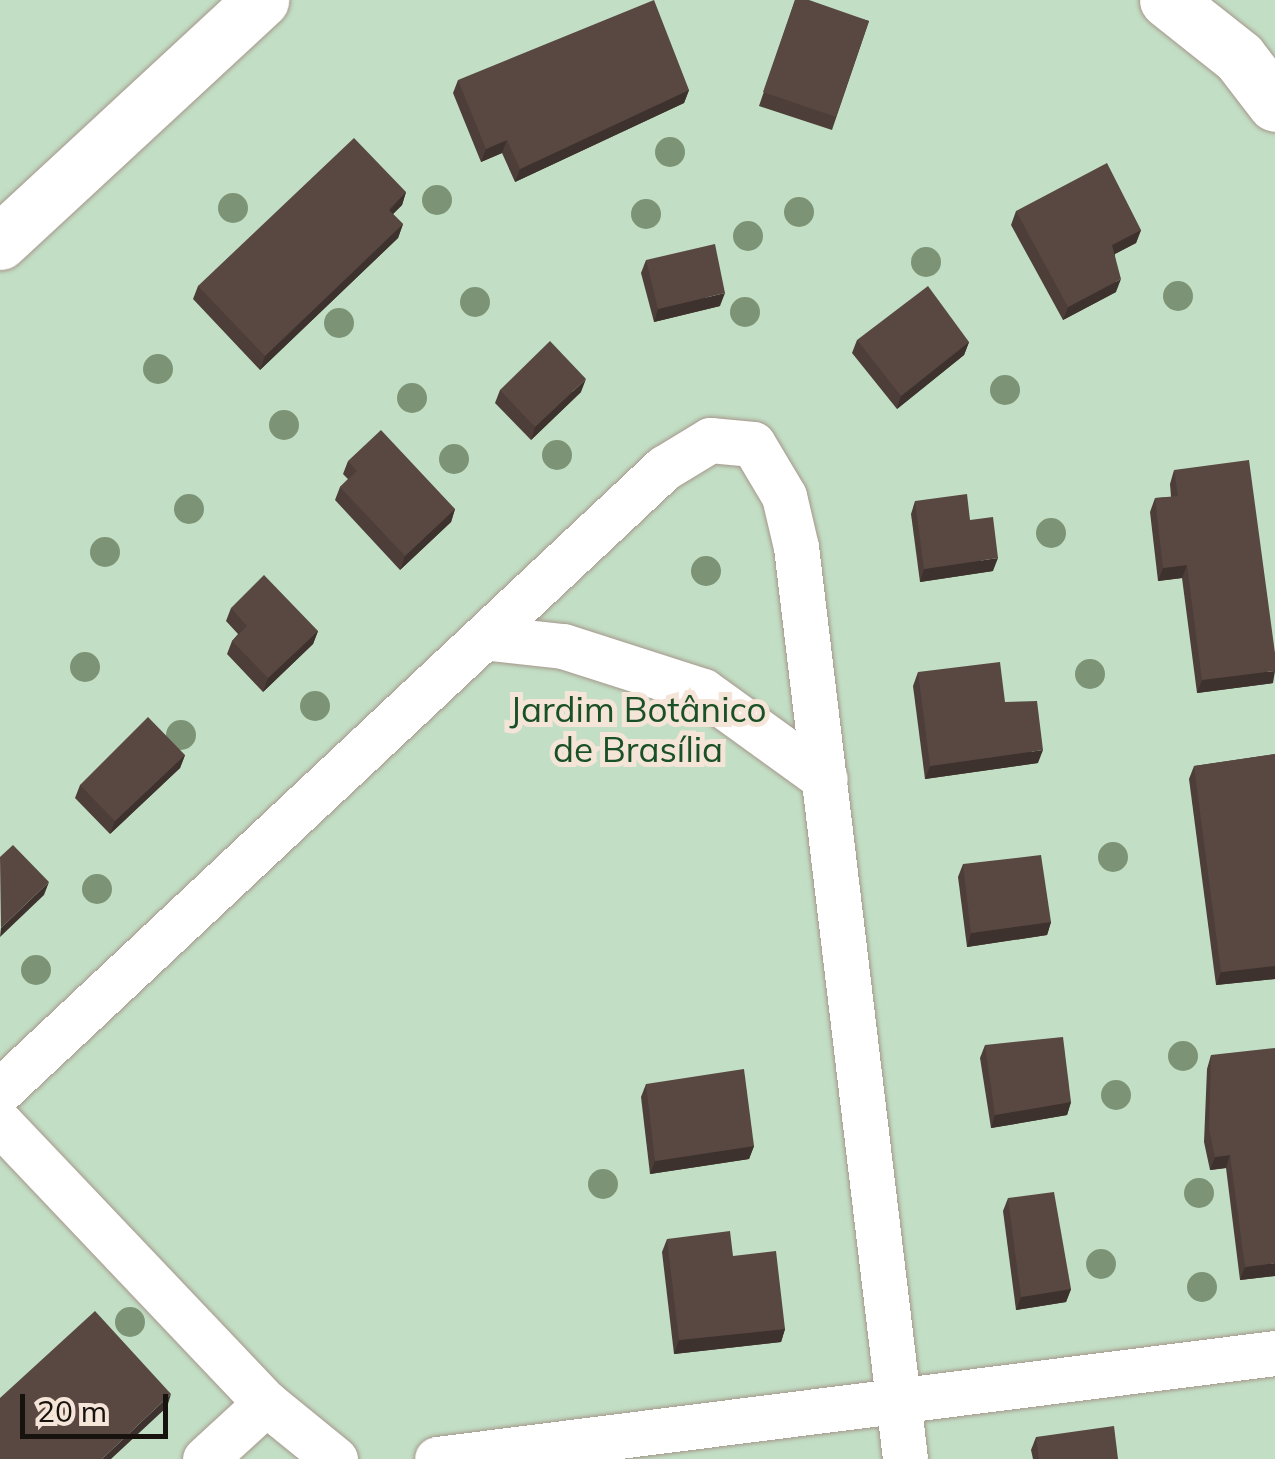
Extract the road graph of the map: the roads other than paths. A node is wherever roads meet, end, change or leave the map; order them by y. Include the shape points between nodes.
1 (261, 0) edge
2 (1167, 0) edge
3 (1275, 104) edge
4 (0, 242) edge
5 (490, 638) junction
6 (825, 779) junction
7 (0, 1090) edge
8 (0, 1123) edge
9 (1275, 1353) edge
10 (896, 1396) junction
11 (266, 1403) junction
12 (206, 1459) edge
13 (335, 1459) edge
14 (437, 1459) edge
15 (904, 1459) edge

1 - 4 street
2 - 3 street via 1239,57
5 - 6 street via 564,646 704,691
5 - 6 street via 685,452 732,436 753,444 784,496 796,547
5 - 7 street
6 - 10 street
8 - 11 street
9 - 10 street
10 - 14 street
10 - 15 street
11 - 12 street
11 - 13 street

